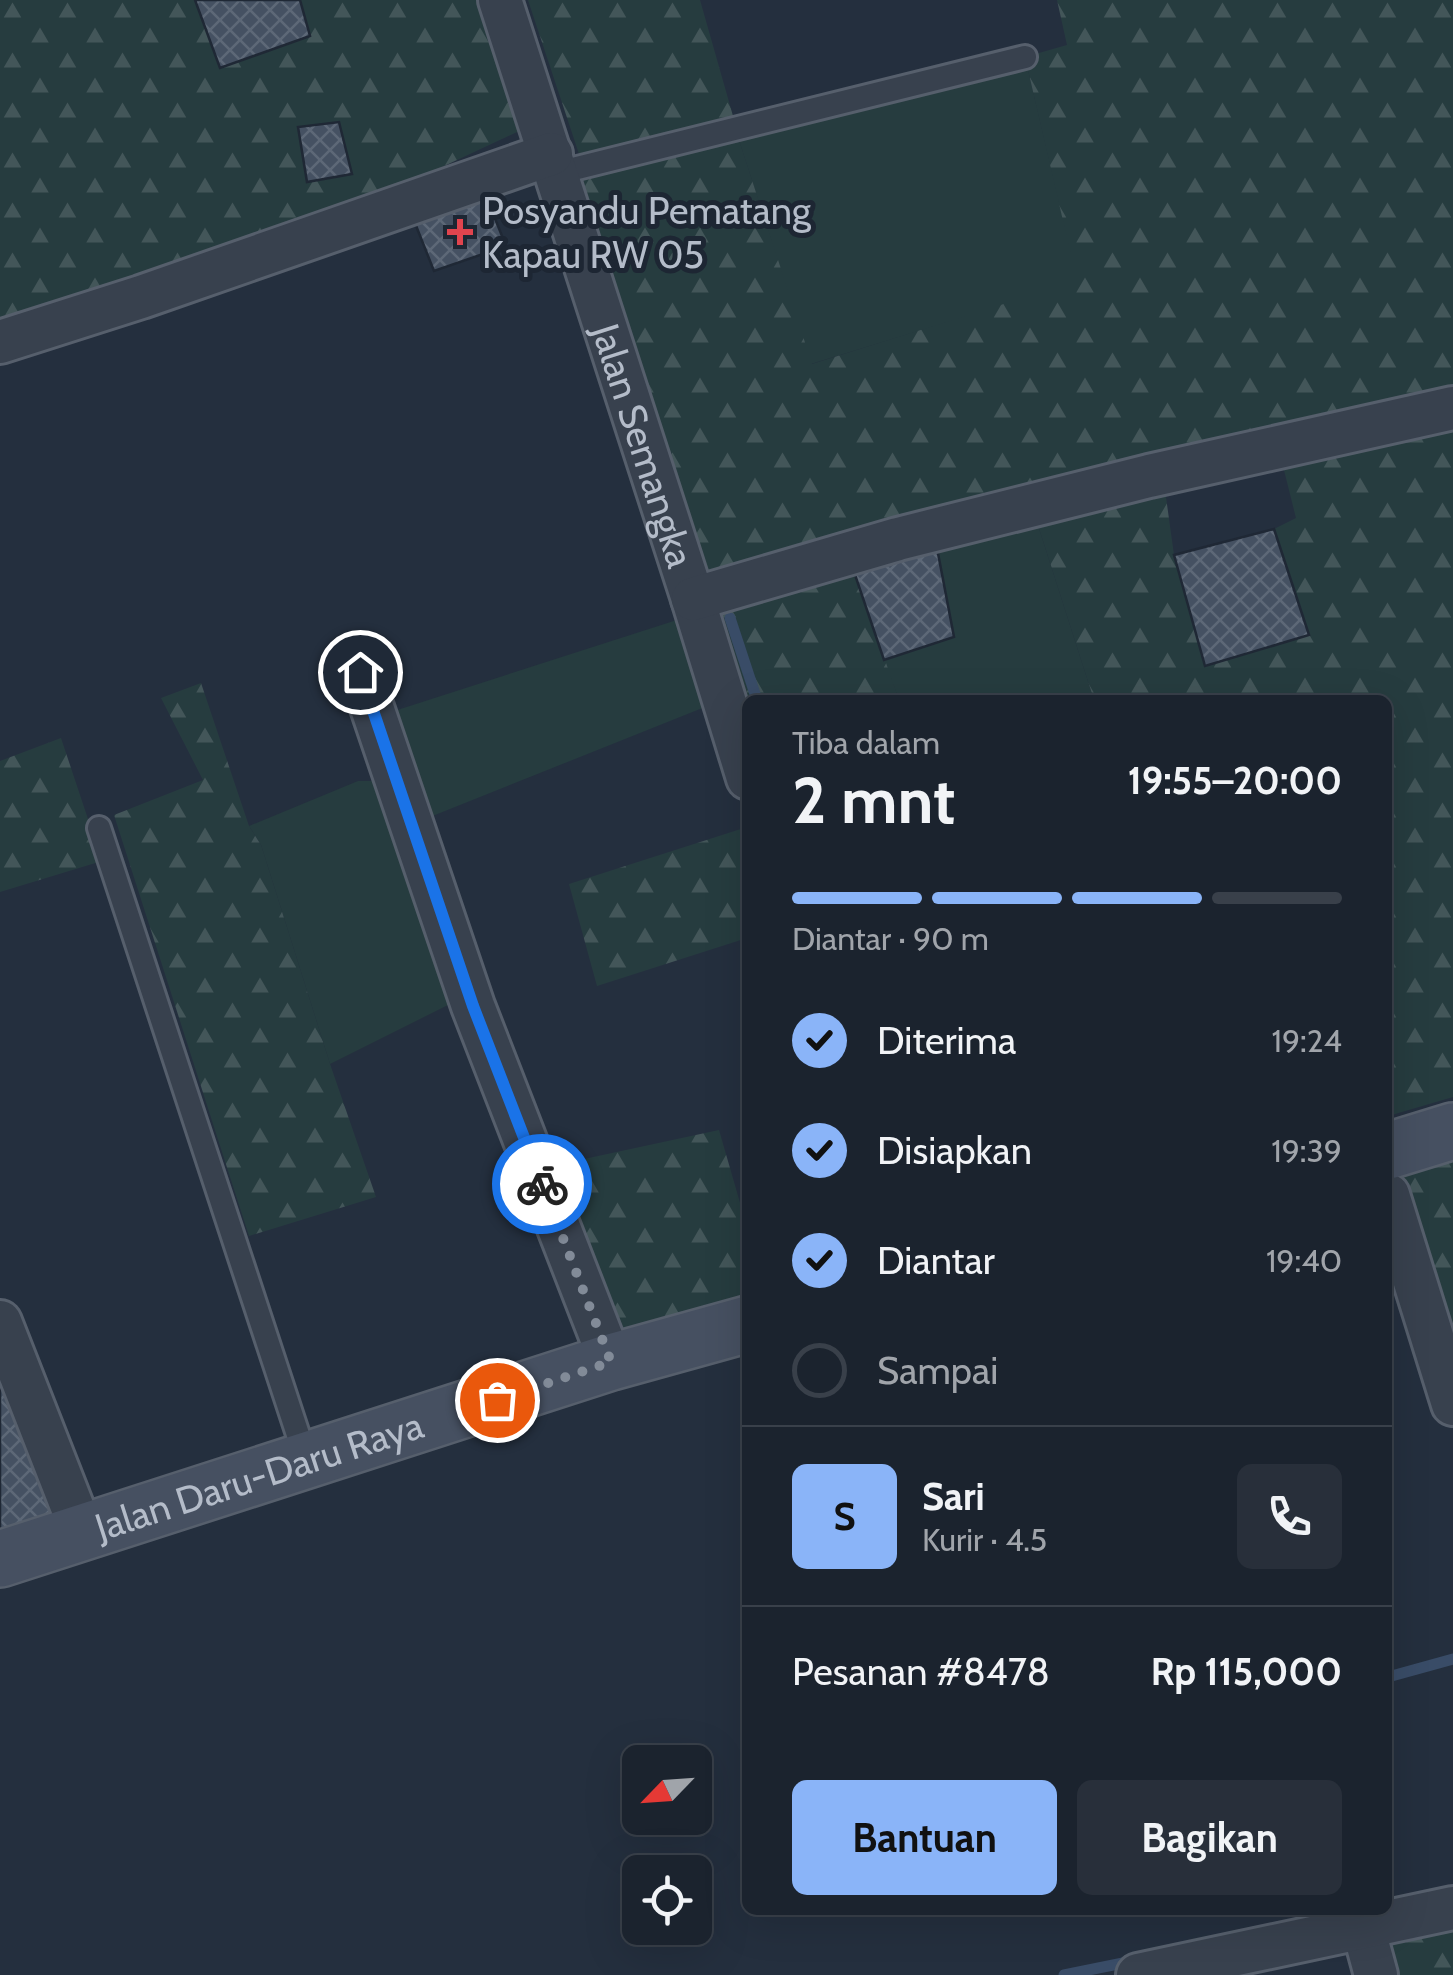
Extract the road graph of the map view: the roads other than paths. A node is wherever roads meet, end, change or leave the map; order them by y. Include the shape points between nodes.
1 (500, 0) edge
2 (1025, 57) dead end
3 (554, 164) junction
4 (0, 342) edge
5 (1453, 408) edge
6 (693, 599) junction
7 (360, 672) dead end
8 (742, 758) edge
9 (99, 828) dead end
10 (1453, 1131) edge
11 (1392, 1150) edge
12 (1392, 1207) edge
13 (0, 1322) edge
14 (742, 1326) edge
15 (611, 1362) junction
16 (1453, 1404) edge
17 (307, 1462) junction
18 (82, 1532) junction
19 (0, 1559) edge
20 (1453, 1908) edge
21 (1363, 1927) junction
22 (1138, 1975) edge
23 (1376, 1975) edge

1 - 3 street, Jalan Semangka
2 - 3 lane
3 - 4 street
3 - 6 street, Jalan Semangka
5 - 6 street via 898,539
6 - 8 street, Jalan Semangka
7 - 15 street via 473,1006
9 - 17 lane
10 - 11 main road
12 - 16 street
13 - 18 street
14 - 15 main road, Jalan Daru-Daru Raya
15 - 17 main road, Jalan Daru-Daru Raya
17 - 18 main road, Jalan Daru-Daru Raya
18 - 19 main road, Jalan Daru-Daru Raya
20 - 21 street
21 - 22 street
21 - 23 street

